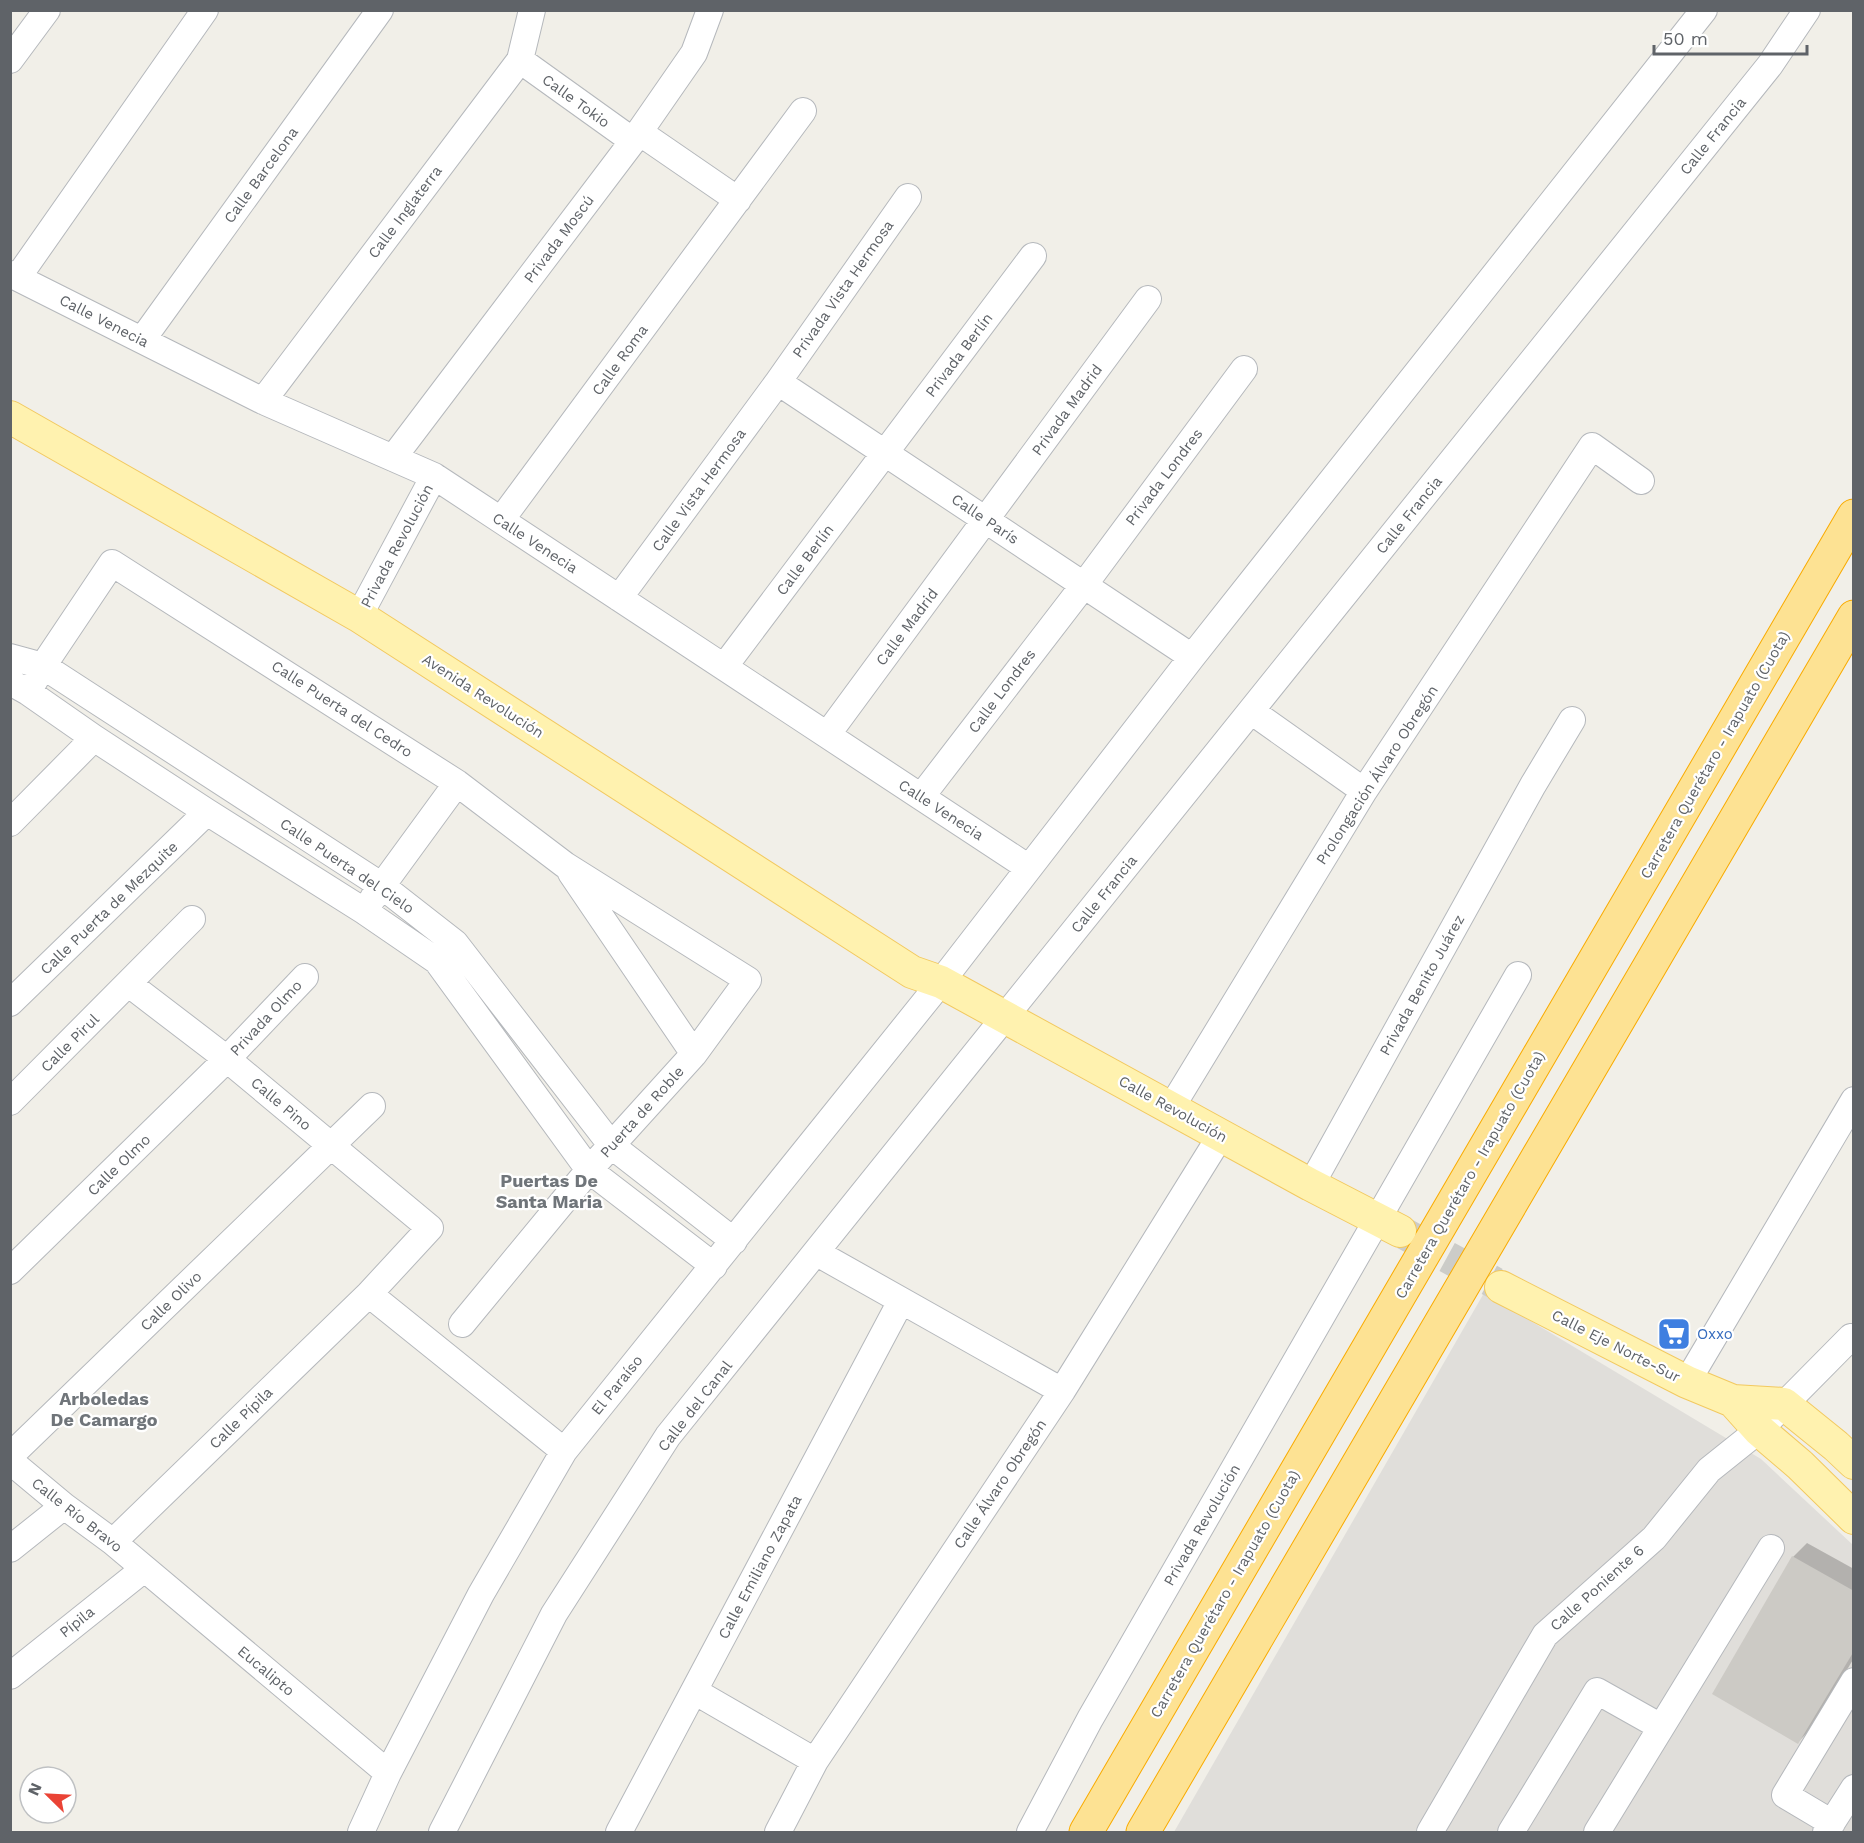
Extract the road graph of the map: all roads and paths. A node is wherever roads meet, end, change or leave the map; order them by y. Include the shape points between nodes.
1 (47, 10) edge
2 (205, 10) edge
3 (380, 10) edge
4 (1704, 10) edge
5 (1807, 10) edge
6 (712, 11) edge
7 (525, 12) edge
8 (10, 60) edge
9 (520, 60) junction
10 (803, 111) dead end
11 (636, 137) junction
12 (908, 197) dead end
13 (738, 200) junction
14 (1033, 256) dead end
15 (14, 276) edge
16 (1148, 299) dead end
17 (142, 340) junction
18 (1244, 369) dead end
19 (778, 382) junction
20 (263, 401) junction
21 (10, 417) edge
22 (885, 453) junction
23 (393, 458) junction
24 (434, 476) junction
25 (1641, 481) dead end
26 (1854, 516) edge
27 (501, 520) junction
28 (986, 520) junction
29 (112, 563) joint
30 (1084, 585) junction
31 (619, 598) junction
32 (359, 616) junction
33 (1854, 616) edge
34 (10, 657) edge
35 (1192, 657) junction
36 (42, 666) junction
37 (724, 667) junction
38 (19, 687) edge
39 (1251, 711) junction
40 (1572, 720) dead end
41 (827, 735) junction
42 (94, 738) junction
43 (457, 783) junction
44 (1364, 791) junction
45 (921, 797) junction
46 (207, 812) junction
47 (10, 824) edge
48 (565, 865) junction
49 (1029, 868) junction
50 (382, 886) junction
51 (364, 911) junction
52 (192, 919) dead end
53 (1518, 975) dead end
54 (305, 977) dead end
55 (748, 980) joint
56 (129, 984) junction
57 (944, 984) junction
58 (10, 1003) edge
59 (1000, 1014) junction
60 (694, 1054) junction
61 (227, 1059) junction
62 (1854, 1100) edge
63 (10, 1102) edge
64 (372, 1106) dead end
65 (1171, 1108) junction
66 (1221, 1135) junction
67 (331, 1146) junction
68 (612, 1146) junction
69 (589, 1170) junction
70 (1311, 1185) junction
71 (1389, 1225) junction
72 (430, 1228) joint
73 (734, 1241) junction
74 (817, 1253) junction
75 (714, 1266) junction
76 (10, 1271) edge
77 (1501, 1287) tunnel mouth
78 (369, 1294) junction
79 (901, 1301) junction
80 (462, 1324) dead end
81 (1854, 1339) edge
82 (1687, 1382) junction
83 (1062, 1391) junction
84 (1733, 1401) junction
85 (1784, 1404) junction
86 (1759, 1430) junction
87 (564, 1451) junction
88 (10, 1456) edge
89 (10, 1461) edge
90 (1854, 1463) edge
91 (64, 1506) junction
92 (1854, 1518) edge
93 (113, 1542) junction
94 (1771, 1548) dead end
95 (10, 1549) edge
96 (144, 1569) junction
97 (10, 1676) edge
98 (1854, 1681) edge
99 (694, 1691) junction
100 (1661, 1727) junction
101 (815, 1761) junction
102 (388, 1773) junction
103 (1854, 1788) edge
104 (1829, 1828) edge
105 (361, 1833) edge
106 (442, 1833) edge
107 (619, 1833) edge
108 (778, 1833) edge
109 (1030, 1833) edge
110 (1086, 1833) edge
111 (1143, 1833) edge
112 (1430, 1833) edge
113 (1511, 1833) edge
114 (1597, 1833) edge

1 - 8 street
2 - 15 street
3 - 17 street, Calle Barcelona
4 - 35 street
5 - 39 street, Calle Francia via 1762,75
6 - 11 street, Privada Moscú via 694,53
7 - 9 street, Calle Inglaterra
9 - 11 street, Calle Tokio
9 - 20 street, Calle Inglaterra
10 - 13 street, Calle Roma
11 - 13 street, Calle Tokio
11 - 23 street, Privada Moscú
12 - 19 street, Privada Vista Hermosa
13 - 27 street, Calle Roma
14 - 22 street, Privada Berlín
15 - 17 street, Calle Venecia
16 - 28 street, Privada Madrid
17 - 20 street, Calle Venecia
18 - 30 street, Privada Londres
19 - 22 street, Calle París
19 - 31 street, Calle Vista Hermosa
20 - 23 street, Calle Venecia
21 - 32 main road, Avenida Revolución
22 - 28 street, Calle París
22 - 37 street, Calle Berlín
23 - 24 street, Calle Venecia
24 - 27 street, Calle Venecia
24 - 32 street, Privada Revolución
25 - 44 street, Prolongación Álvaro Obregón via 1592,446
26 - 110 highway, Carretera Querétaro - Irapuato (Cuota)
27 - 31 street, Calle Venecia
28 - 30 street, Calle París
28 - 41 street, Calle Madrid
29 - 36 street, Calle Puerta del Cielo
29 - 43 street, Calle Puerta del Cedro
30 - 35 street, Calle París
30 - 45 street, Calle Londres
31 - 37 street, Calle Venecia
32 - 57 main road, Avenida Revolución via 912,972
33 - 111 highway
34 - 36 street, Calle Puerta del Cielo
35 - 49 street
36 - 38 street, Calle Puerta del Cielo
36 - 50 street, Calle Puerta del Cielo
37 - 41 street, Calle Venecia
38 - 42 street, Calle Puerta del Cielo
39 - 44 street
39 - 59 street, Calle Francia
40 - 70 street, Privada Benito Juárez
41 - 45 street, Calle Venecia
42 - 46 street, Calle Puerta del Cielo
42 - 47 street
43 - 48 street, Calle Puerta del Cedro
43 - 50 street
44 - 65 street, Prolongación Álvaro Obregón
45 - 49 street, Calle Venecia
46 - 51 street, Calle Puerta del Cielo
46 - 58 street, Calle Puerta de Mezquite
48 - 55 street, Calle Puerta del Cedro
48 - 60 street, Calle Puerta del Cedro
49 - 57 street
50 - 51 street
50 - 68 street, Calle Puerta del Cielo via 455,943
51 - 69 street, Calle Puerta del Cielo via 437,961
52 - 56 street, Calle Pirul
53 - 71 street, Privada Revolución
54 - 61 street, Privada Olmo
55 - 60 street, Puerta de Roble
56 - 61 street, Calle Pino
56 - 63 street, Calle Pirul
57 - 59 main road, Calle Revolución
57 - 73 street, El Paraíso
59 - 65 main road, Calle Revolución
59 - 74 street, Calle del Canal
60 - 68 street, Puerta de Roble
61 - 67 street, Calle Pino
61 - 76 street, Calle Olmo
62 - 82 street
64 - 67 street, Calle Olivo
65 - 66 main road, Calle Revolución
66 - 70 main road, Calle Revolución
66 - 83 street, Calle Álvaro Obregón
67 - 72 street, Calle Pino
67 - 88 street, Calle Olivo
68 - 69 street, Puerta de Roble
68 - 73 street, Calle Puerta del Cielo
69 - 75 street, Calle Puerta del Cielo
69 - 80 street, Puerta de Roble
70 - 71 main road, Calle Revolución
71 - 109 street, Privada Revolución via 1090,1719
72 - 78 street, Calle Pípila
73 - 75 street, El Paraíso
74 - 79 street
74 - 106 street, Calle del Canal via 662,1446 554,1614
75 - 87 street, El Paraíso
77 - 82 main road, Calle Eje Norte-Sur
78 - 87 street
78 - 93 street, Calle Pípila
79 - 83 street
79 - 99 street, Calle Emiliano Zapata
81 - 85 street, Calle Poniente 6 via 1851,1337
82 - 84 main road, Calle Eje Norte-Sur
83 - 101 street, Calle Álvaro Obregón
84 - 85 main road, Calle Eje Norte-Sur
84 - 86 main road, Calle Eje Norte-Sur
85 - 86 street, Calle Poniente 6
85 - 90 main road
86 - 92 main road, Calle Eje Norte-Sur
86 - 112 street, Calle Poniente 6 via 1709,1470 1654,1538 1545,1635
87 - 102 street, El Paraíso via 481,1594
89 - 91 street, Calle Río Bravo
91 - 93 street, Calle Río Bravo
91 - 95 street
93 - 96 street, Calle Río Bravo
94 - 100 street
96 - 97 street, Pípila
96 - 102 street, Eucalipto
98 - 104 street via 1785,1795
99 - 101 street
99 - 107 street, Calle Emiliano Zapata
100 - 113 street via 1597,1691
100 - 114 street
101 - 108 street, Calle Álvaro Obregón
102 - 105 street, El Paraíso
103 - 104 street

